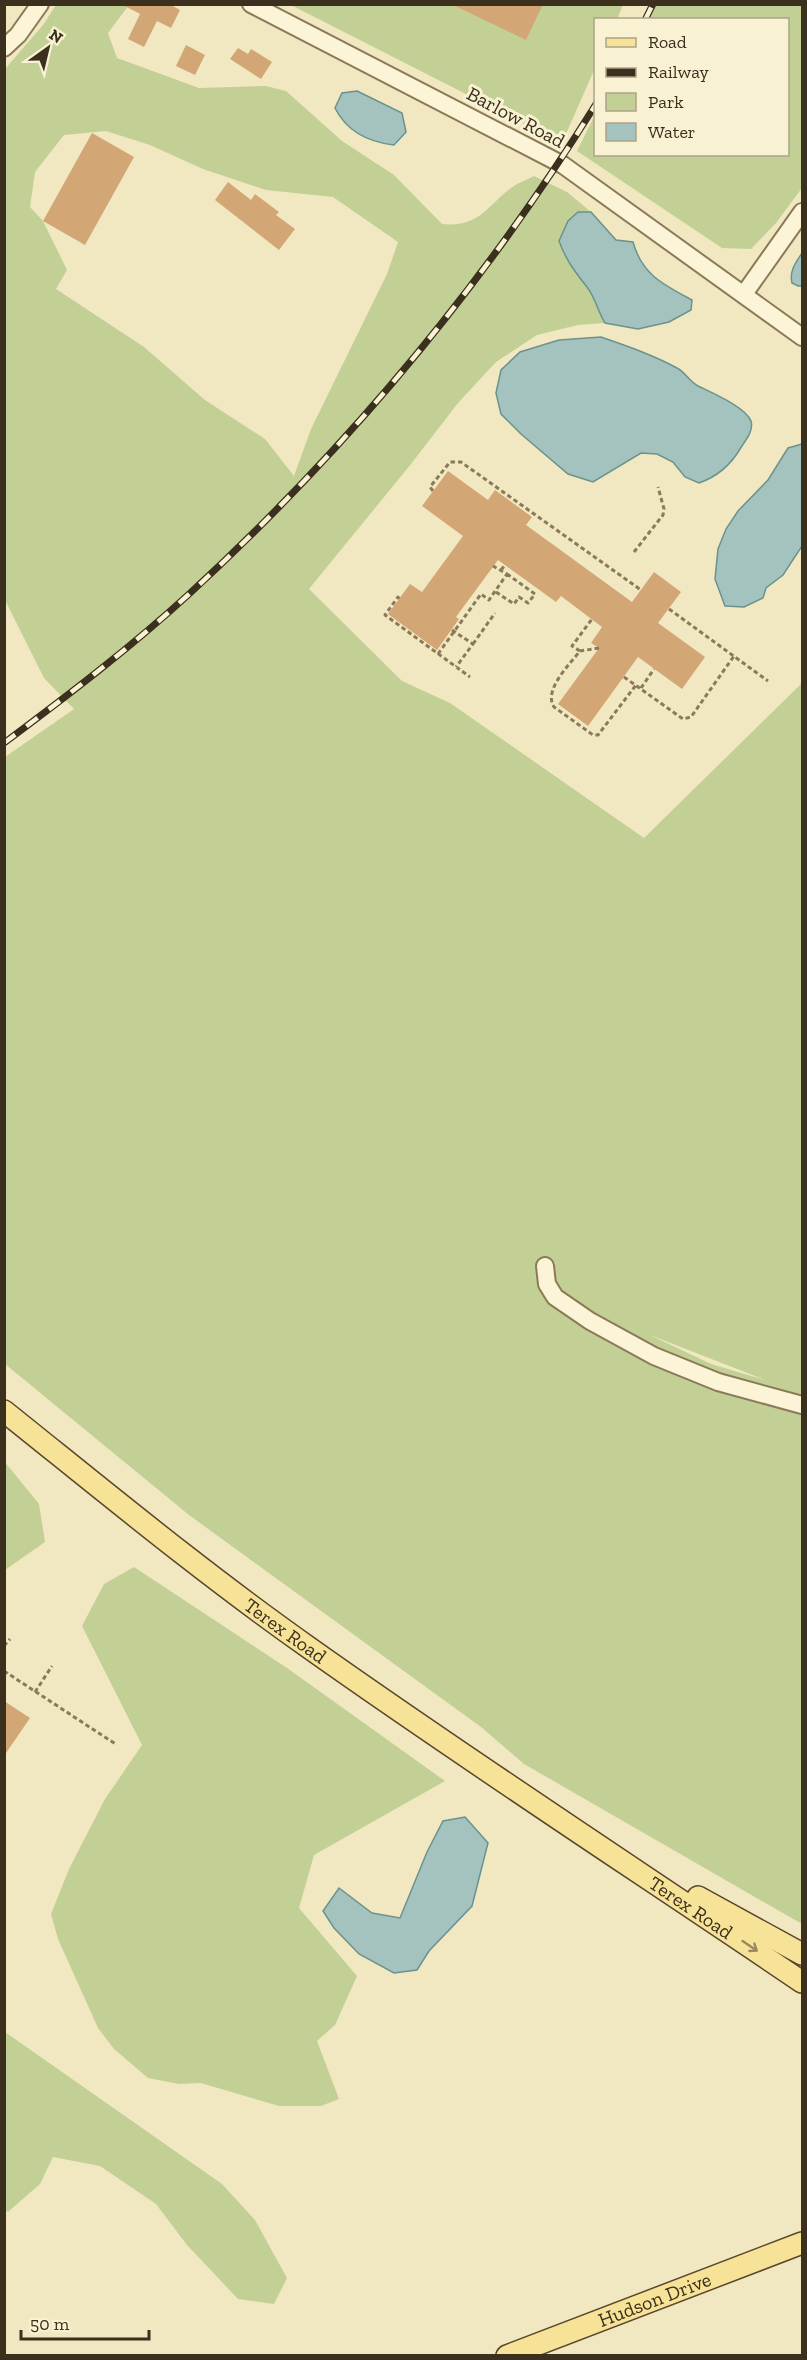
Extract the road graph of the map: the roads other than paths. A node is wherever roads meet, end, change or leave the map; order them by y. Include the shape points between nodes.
1 (40, 4) edge
2 (251, 4) edge
3 (4, 48) edge
4 (802, 212) edge
5 (744, 294) junction
6 (802, 337) edge
7 (544, 1266) dead end
8 (802, 1405) edge
9 (4, 1411) edge
10 (579, 1831) junction
11 (802, 1954) edge
12 (802, 1982) edge
13 (802, 2243) edge
14 (514, 2354) edge

1 - 3 street
2 - 5 street, Barlow Road via 563,165
4 - 5 street
5 - 6 street, Barlow Road
7 - 8 street via 547,1284 555,1297 654,1356 718,1382
9 - 10 main road, Terex Road via 98,1488 306,1646 474,1764
10 - 11 main road, Terex Road
10 -> 12 main road, Terex Road
13 - 14 main road, Hudson Drive

